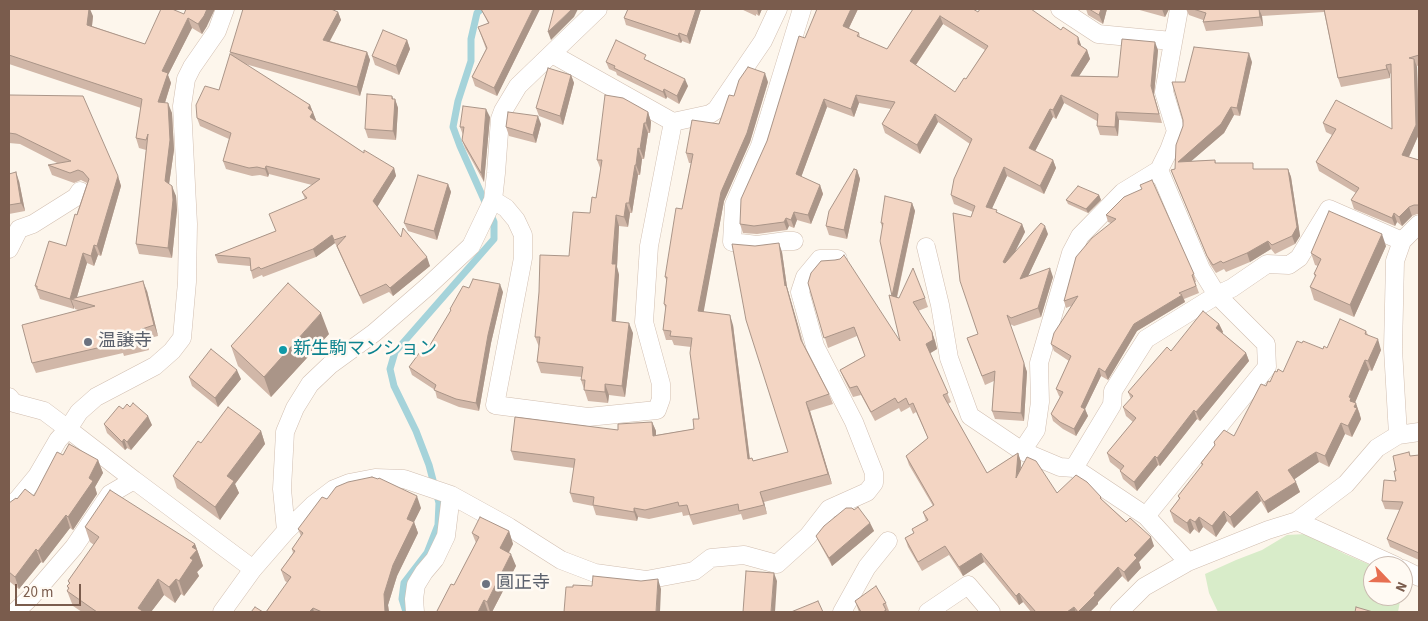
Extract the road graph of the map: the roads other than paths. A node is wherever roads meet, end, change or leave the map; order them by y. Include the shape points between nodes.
1 (225, 9) edge
2 (598, 9) edge
3 (778, 9) edge
4 (802, 9) edge
5 (1060, 9) edge
6 (1179, 9) edge
7 (1172, 41) junction
8 (552, 54) junction
9 (673, 122) junction
10 (1159, 170) junction
11 (80, 191) dead end
12 (492, 200) junction
13 (1419, 224) edge
14 (794, 241) dead end
15 (1402, 241) junction
16 (926, 247) dead end
17 (9, 249) edge
18 (838, 259) edge
19 (1217, 295) junction
20 (9, 398) edge
21 (68, 429) junction
22 (1419, 432) edge
23 (1398, 435) junction
24 (1022, 450) junction
25 (1074, 468) junction
26 (134, 480) junction
27 (451, 495) junction
28 (9, 507) edge
29 (1146, 516) junction
30 (1298, 521) junction
31 (286, 531) junction
32 (888, 541) dead end
33 (1374, 556) edge
34 (1188, 562) junction
35 (253, 569) junction
36 (15, 612) edge
37 (222, 612) edge
38 (416, 612) edge
39 (842, 612) edge
40 (928, 612) edge
41 (991, 612) edge
42 (1119, 612) edge

1 - 21 street via 217,31 186,79 182,106 188,282 182,338 155,366 96,397 79,412
2 - 8 street
3 - 9 street via 763,41 716,110
4 - 14 street via 760,146 734,205 732,242 757,245
5 - 7 street via 1098,34
6 - 7 street
7 - 10 street via 1164,92 1176,131
8 - 9 street
8 - 12 street via 518,86 503,111
9 - 12 street via 649,246 645,303 644,322 661,384 657,410 588,417 495,406 523,258 523,235 506,208
10 - 19 street via 1201,269
10 - 24 street via 1123,192 1080,236 1071,253 1039,363 1040,402 1036,430
11 - 17 street via 76,197 33,224 19,229
12 - 31 street via 471,246 374,333 330,365 310,384 300,400 285,432 282,490
13 - 15 street
15 - 19 street via 1329,209 1299,258 1289,265 1267,264
15 - 23 street via 1395,261 1393,349
16 - 24 street via 949,358 970,416
18 - 27 street via 820,259 805,277 800,292 815,346 854,422 874,473 874,483 867,492 829,510 808,536 777,564 744,555 711,558 694,571 646,580 595,573 561,560
19 - 25 street via 1146,339 1113,391 1112,405
19 - 29 street via 1266,344 1267,367
20 - 21 street via 14,403 44,411
21 - 26 street
21 - 28 street via 37,476
22 - 23 street
23 - 30 street via 1377,448 1346,484
24 - 25 street via 1060,467
25 - 29 street
26 - 35 street
26 - 36 street via 110,494 74,547
27 - 31 street via 404,479 375,478 349,483 334,489 313,505
27 - 38 street via 446,536 435,560 416,585
29 - 34 street
30 - 33 street
30 - 34 street
31 - 35 street
32 - 39 street via 867,568
34 - 42 street via 1144,587
35 - 37 street
40 - 41 street via 968,585

